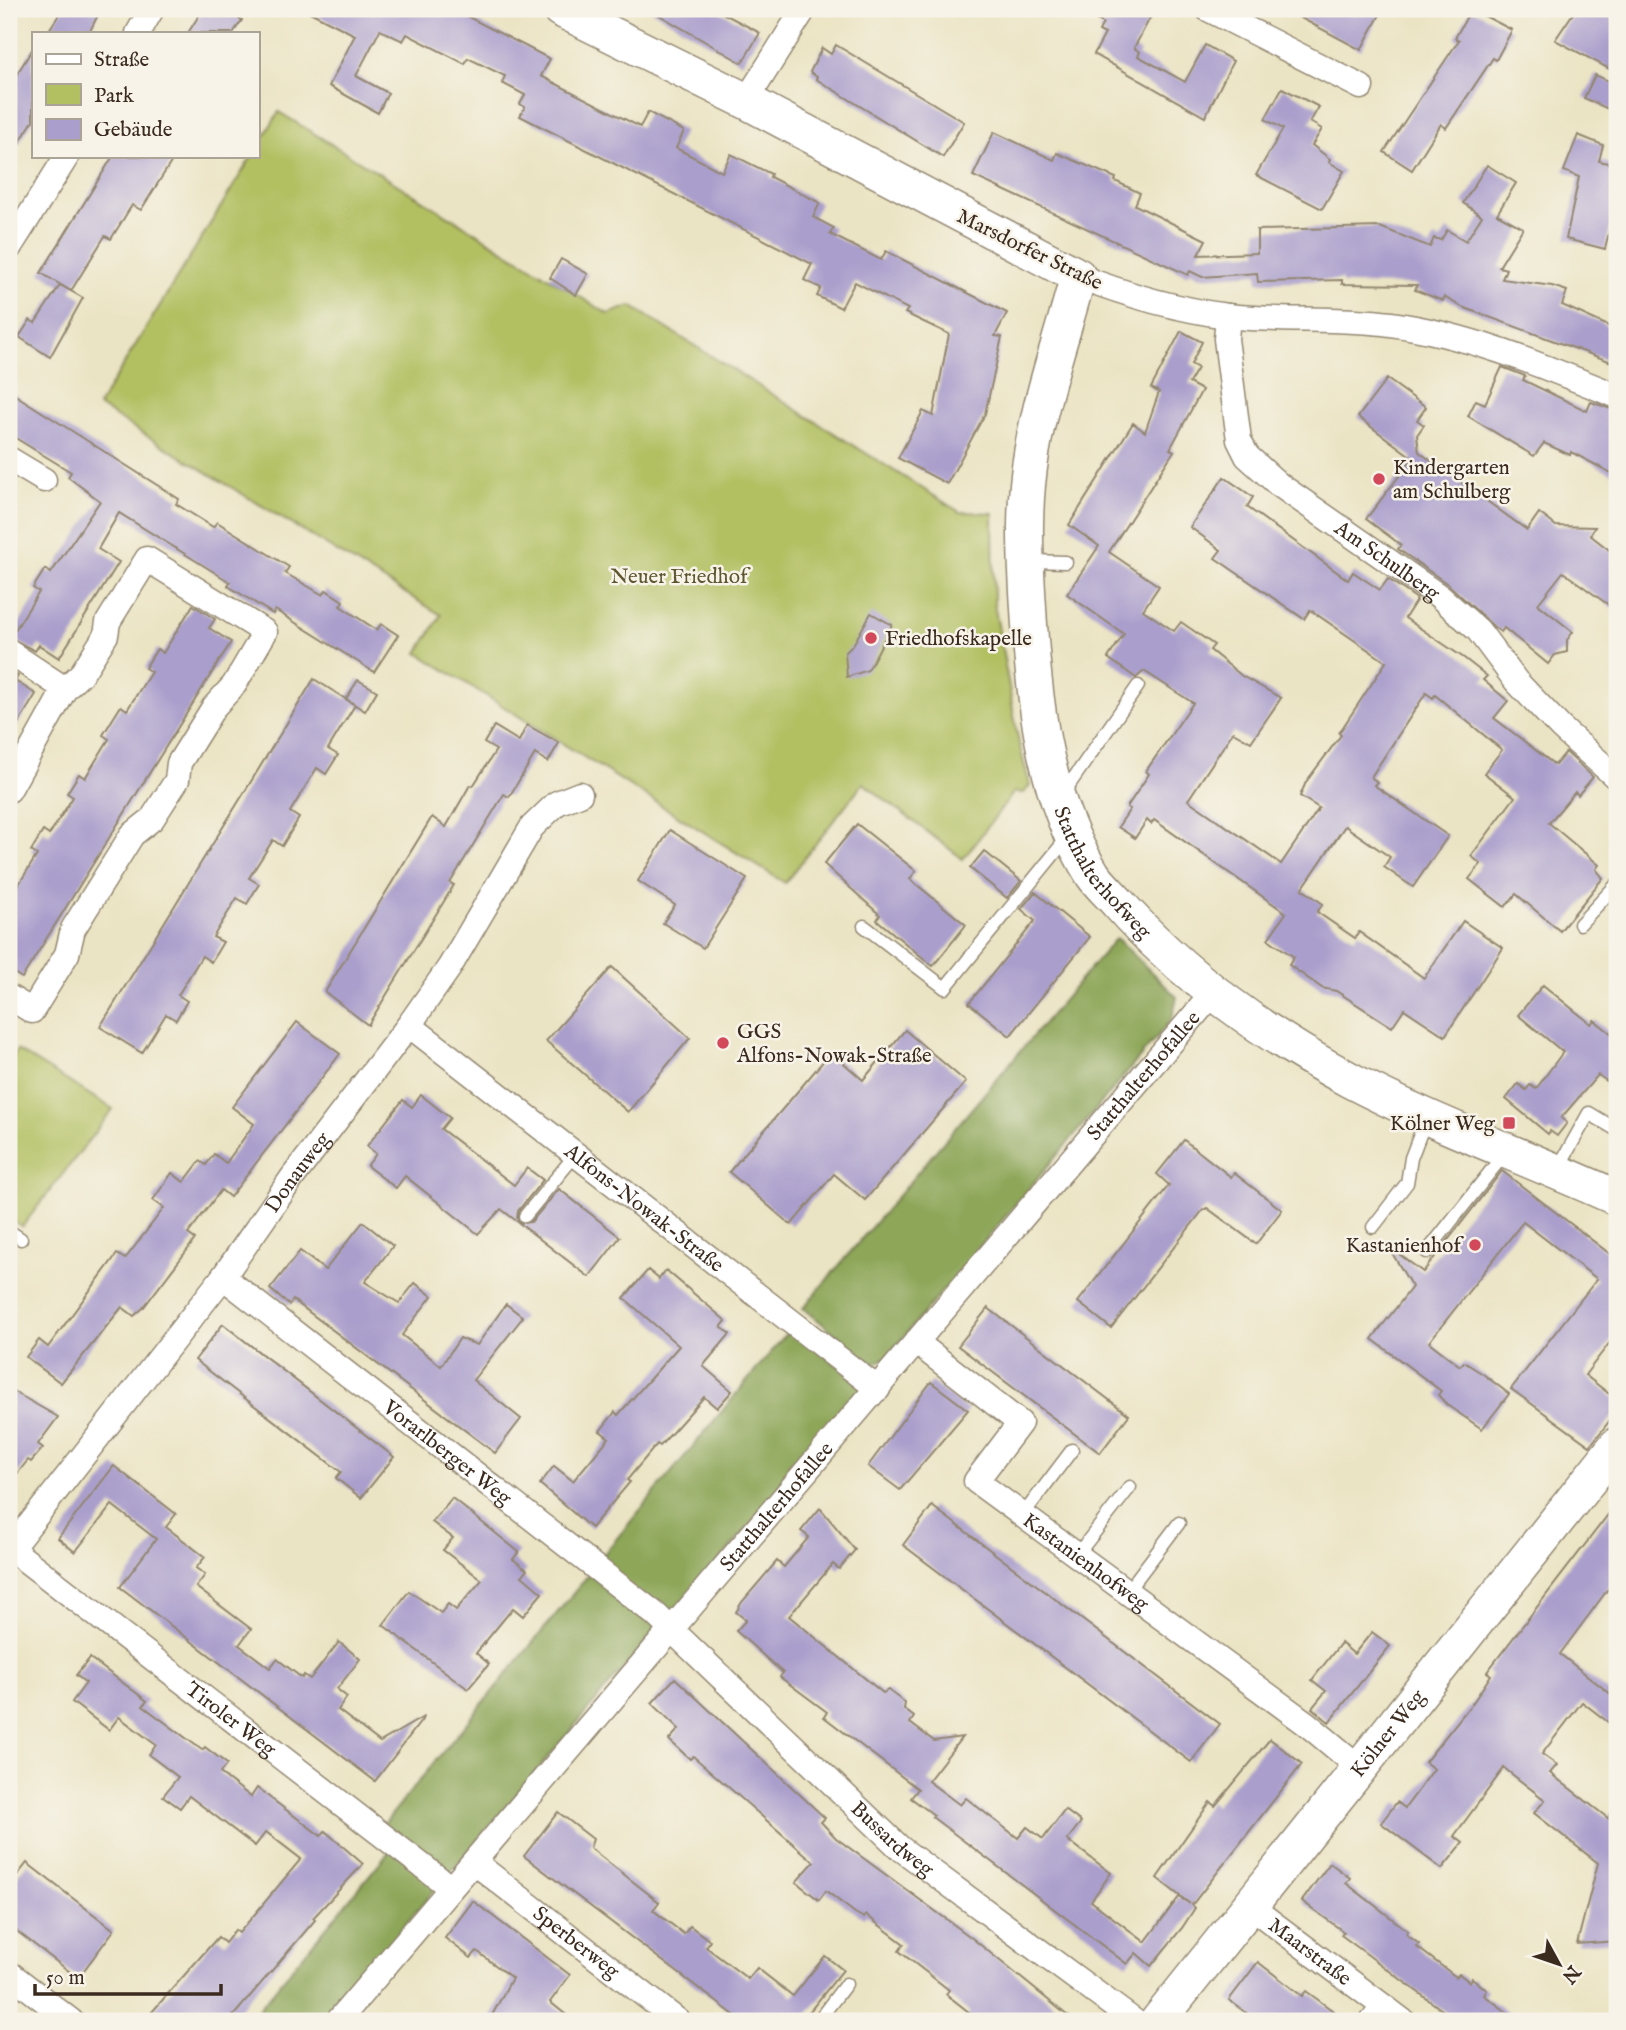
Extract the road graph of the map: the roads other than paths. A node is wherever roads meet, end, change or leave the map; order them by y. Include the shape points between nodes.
1 (152, 9) edge
2 (560, 9) edge
3 (804, 9) edge
4 (1208, 9) edge
5 (139, 32) edge
6 (1361, 87) dead end
7 (746, 102) junction
8 (66, 158) edge
9 (9, 248) edge
10 (1078, 276) junction
11 (1228, 316) junction
12 (1617, 396) edge
13 (9, 460) edge
14 (44, 480) dead end
15 (1026, 561) junction
16 (1066, 562) dead end
17 (9, 652) edge
18 (1138, 686) dead end
19 (65, 689) junction
20 (1617, 778) edge
21 (9, 790) edge
22 (580, 794) dead end
23 (1065, 817) junction
24 (1617, 884) edge
25 (1580, 924) dead end
26 (864, 926) dead end
27 (1215, 991) junction
28 (9, 997) edge
29 (409, 1025) junction
30 (1428, 1116) junction
31 (1617, 1130) edge
32 (1507, 1150) junction
33 (576, 1154) junction
34 (1557, 1170) junction
35 (1617, 1198) edge
36 (525, 1216) dead end
37 (1373, 1227) dead end
38 (9, 1231) edge
39 (21, 1239) dead end
40 (1427, 1252) dead end
41 (223, 1277) junction
42 (916, 1342) junction
43 (878, 1389) junction
44 (1617, 1445) edge
45 (1072, 1450) dead end
46 (1130, 1487) dead end
47 (1022, 1516) junction
48 (1179, 1523) dead end
49 (10, 1550) edge
50 (1076, 1556) junction
51 (1126, 1593) junction
52 (672, 1629) junction
53 (1360, 1768) junction
54 (474, 1863) junction
55 (450, 1888) junction
56 (1251, 1907) junction
57 (9, 1973) edge
58 (846, 1984) dead end
59 (1372, 2012) edge
60 (71, 2021) edge
61 (338, 2021) edge
62 (678, 2021) edge
63 (818, 2021) edge
64 (1134, 2021) edge
65 (1158, 2021) edge
66 (1403, 2021) edge

1 - 5 street
2 - 7 street, Marsdorfer Straße
3 - 7 street
4 - 6 street
7 - 10 street, Marsdorfer Straße
8 - 9 street
10 - 11 street, Marsdorfer Straße via 1164,305
10 - 15 street, Statthalterhofweg via 1032,449 1024,527
11 - 12 street, Marsdorfer Straße via 1390,324 1440,334 1482,343
11 - 20 street, Am Schulberg via 1226,339 1239,440 1247,456 1278,484 1439,596 1478,630 1516,681 1561,729
13 - 14 street
15 - 16 lane
15 - 23 street, Statthalterhofweg via 1036,698
17 - 19 street
18 - 23 lane
19 - 21 street
19 - 28 street via 82,673 106,635 108,622 147,559 265,632 179,764 177,780 152,819 132,835 73,929 68,954 32,1011
22 - 29 street, Donauweg via 557,803 532,827 449,968
23 - 26 lane via 945,988
23 - 27 street, Statthalterhofweg via 1094,876 1138,926
24 - 25 lane
27 - 30 street, Statthalterhofweg via 1273,1034 1349,1079
27 - 42 street, Statthalterhofallee
29 - 33 street, Alfons-Nowak-Straße
29 - 41 street, Donauweg
30 - 32 street, Statthalterhofweg
30 - 37 lane via 1411,1158 1407,1183
31 - 34 lane via 1589,1113
32 - 34 street, Statthalterhofweg
32 - 40 lane
33 - 36 lane
33 - 43 street, Alfons-Nowak-Straße
34 - 35 street, Statthalterhofweg
38 - 39 lane
41 - 49 street, Donauweg
41 - 52 street, Vorarlberger Weg
42 - 43 street, Statthalterhofallee
42 - 47 street, Kastanienhofweg via 1020,1423 976,1481
43 - 52 street, Statthalterhofallee
44 - 53 street, Kölner Weg
45 - 47 lane
46 - 50 lane
47 - 50 street, Kastanienhofweg
48 - 51 lane
49 - 55 street, Tiroler Weg
50 - 51 street, Kastanienhofweg
51 - 53 street, Kastanienhofweg
52 - 54 street, Statthalterhofallee
52 - 64 street, Bussardweg via 900,1848
53 - 56 street, Kölner Weg
54 - 55 street, Statthalterhofallee
54 - 62 street, Sperberweg
55 - 61 street, Statthalterhofallee
56 - 59 street, Maarstraße
56 - 65 street, Kölner Weg
57 - 60 street
58 - 63 lane
59 - 66 street, Maarstraße

